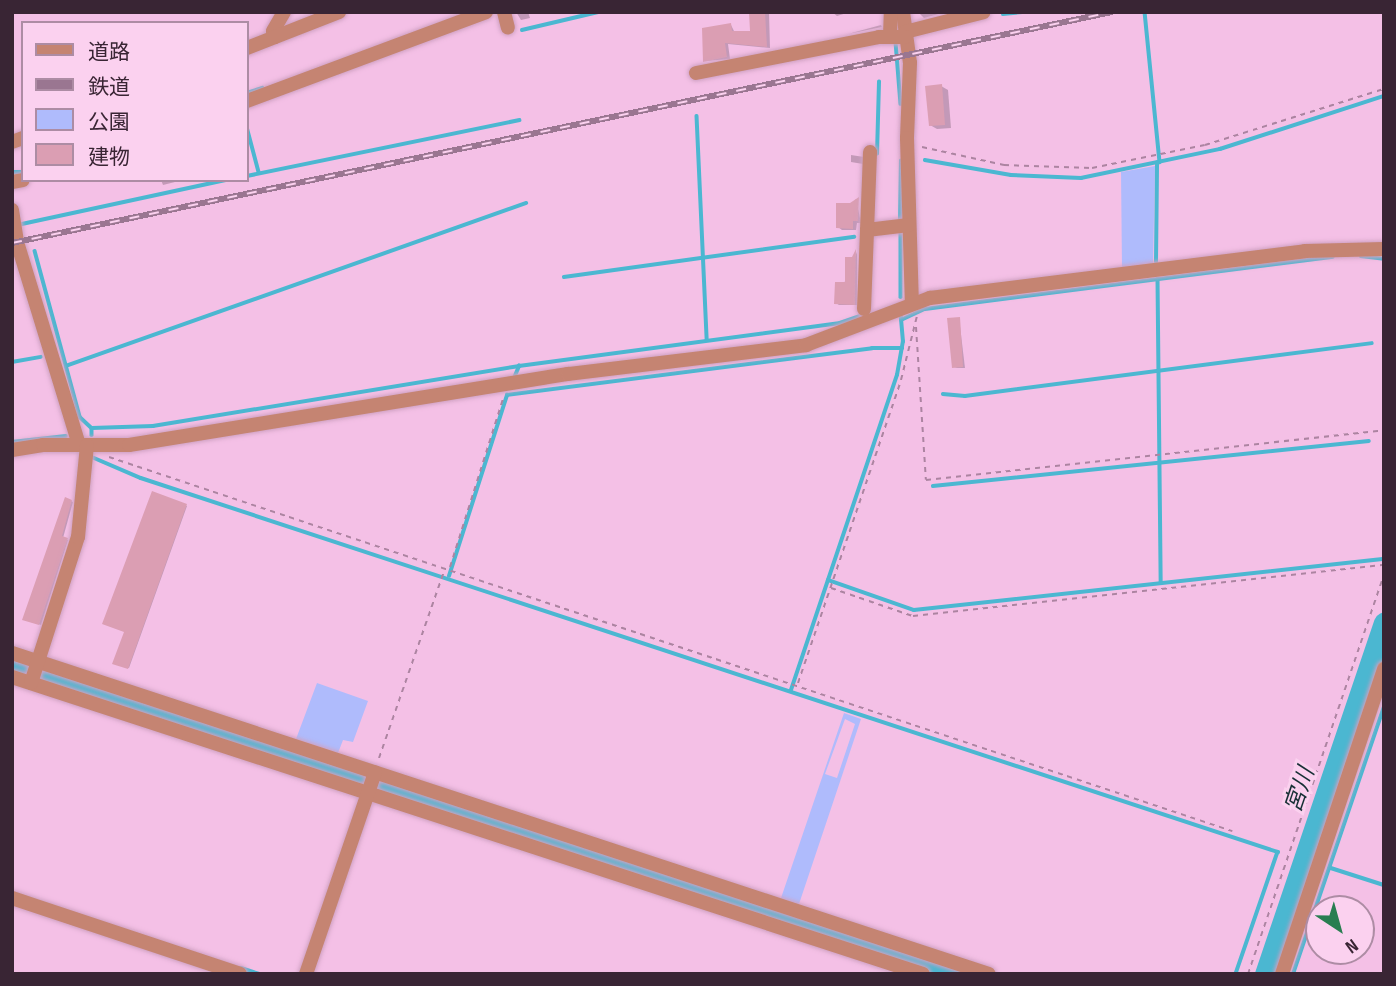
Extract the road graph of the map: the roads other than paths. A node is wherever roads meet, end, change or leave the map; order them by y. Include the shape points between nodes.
1 (284, 12) edge
2 (339, 12) edge
3 (486, 12) edge
4 (504, 12) edge
5 (891, 12) edge
6 (903, 12) edge
7 (984, 12) edge
8 (508, 28) dead end
9 (899, 36) junction
10 (275, 37) junction
11 (248, 48) edge
12 (696, 73) dead end
13 (248, 101) edge
14 (870, 152) dead end
15 (12, 210) edge
16 (903, 226) junction
17 (871, 229) junction
18 (1384, 249) edge
19 (864, 309) dead end
20 (915, 309) junction
21 (83, 445) junction
22 (12, 450) edge
23 (12, 653) edge
24 (1384, 670) edge
25 (35, 672) junction
26 (12, 677) edge
27 (372, 782) junction
28 (12, 898) edge
29 (240, 974) edge
30 (306, 974) edge
31 (923, 974) edge
32 (989, 974) edge
33 (1282, 974) edge

1 - 10 street via 273,31
2 - 10 street
3 - 13 street
4 - 8 street
5 - 9 street
6 - 9 street
7 - 9 street
9 - 12 street
9 - 16 street via 910,63
10 - 11 street
14 - 17 street
15 - 21 street via 17,242
16 - 17 street
16 - 20 street
17 - 19 street
18 - 20 street via 1305,251
20 - 21 street via 806,345 507,384 108,446
21 - 22 street
21 - 25 street via 78,537
23 - 25 street
24 - 33 street
25 - 26 street
25 - 27 street
25 - 27 street
27 - 30 street
27 - 31 street
27 - 32 street
28 - 29 street

